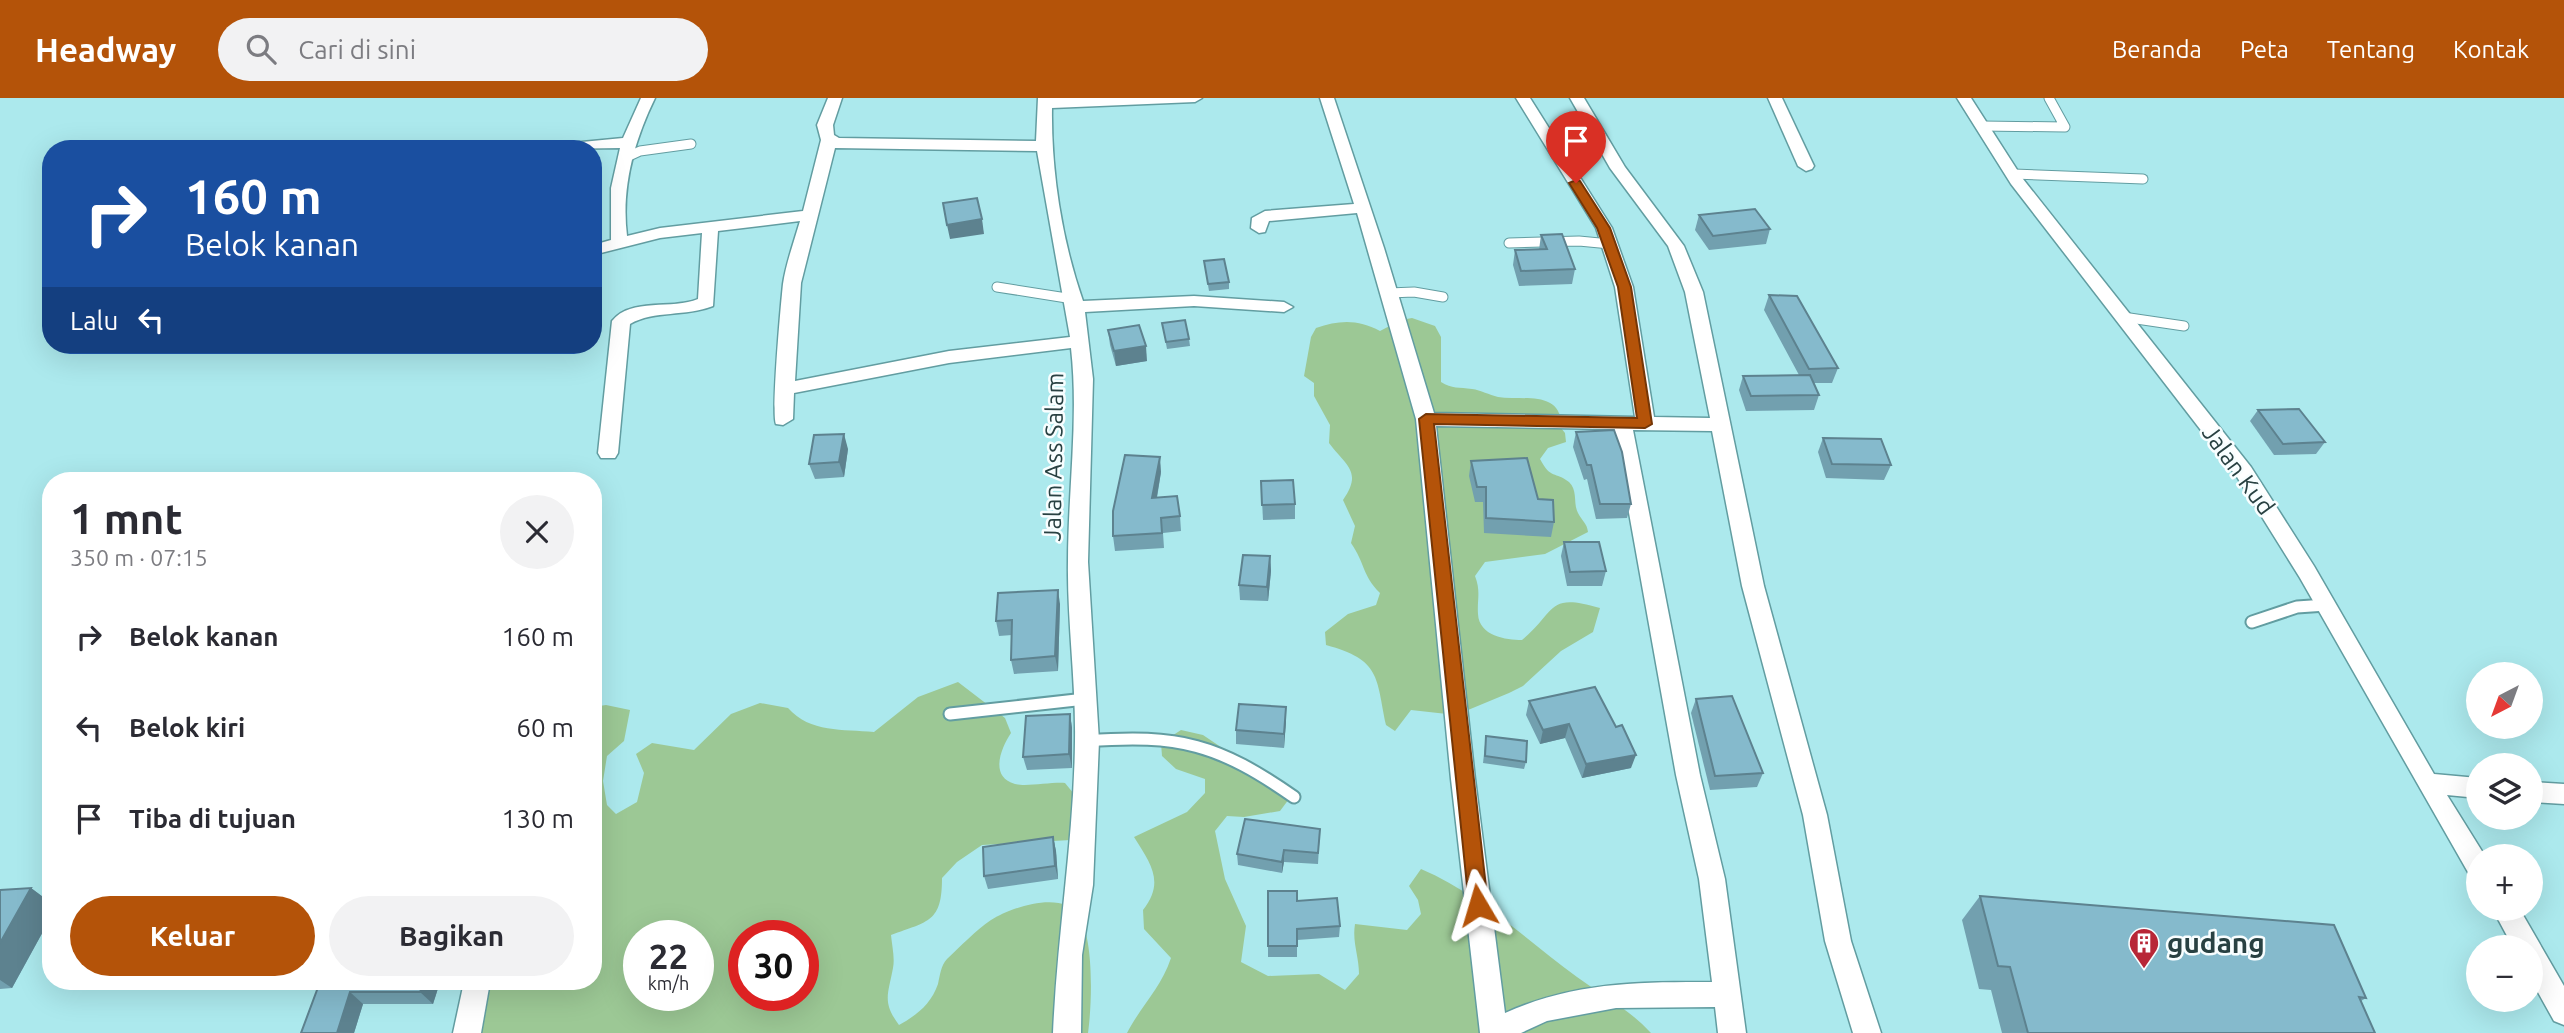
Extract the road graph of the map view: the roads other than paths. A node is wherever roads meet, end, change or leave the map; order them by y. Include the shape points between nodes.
1 (648, 98) edge
2 (835, 98) edge
3 (1195, 98) edge
4 (1327, 98) edge
5 (1523, 98) edge
6 (1577, 98) edge
7 (1775, 98) edge
8 (1964, 98) edge
9 (2049, 98) edge
10 (1045, 101) edge
11 (1982, 126) junction
12 (829, 140) junction
13 (691, 144) dead end
14 (1044, 146) junction
15 (602, 150) edge
16 (628, 150) junction
17 (1806, 166) dead end
18 (2013, 174) junction
19 (2143, 179) dead end
20 (1363, 208) junction
21 (809, 215) junction
22 (710, 228) junction
23 (1259, 228) dead end
24 (1509, 243) dead end
25 (620, 244) junction
26 (1610, 244) junction
27 (602, 248) edge
28 (997, 287) dead end
29 (1389, 293) junction
30 (1443, 297) dead end
31 (1075, 303) junction
32 (1284, 307) dead end
33 (2123, 317) junction
34 (2184, 326) dead end
35 (1081, 341) junction
36 (784, 388) junction
37 (783, 419) dead end
38 (1426, 419) junction
39 (1634, 423) junction
40 (1720, 425) junction
41 (608, 453) dead end
42 (2326, 605) junction
43 (2252, 622) dead end
44 (1085, 699) junction
45 (950, 714) dead end
46 (1087, 741) junction
47 (2427, 783) junction
48 (2466, 787) edge
49 (2543, 793) edge
50 (2564, 794) edge
51 (1294, 797) dead end
52 (2466, 846) edge
53 (2543, 975) edge
54 (475, 990) edge
55 (1728, 994) junction
56 (2564, 1012) edge
57 (467, 1033) edge
58 (1067, 1033) edge
59 (1494, 1033) edge
60 (1732, 1033) edge
61 (1867, 1033) edge

1 - 16 street
2 - 12 street via 825,125
3 - 10 street
4 - 20 street
5 - 26 street
6 - 40 street via 1618,168 1682,259 1694,292
7 - 17 street
8 - 11 street, Jalan Kud
9 - 11 lane via 2065,127
10 - 14 street, Jalan Ass Salam
11 - 18 street, Jalan Kud
12 - 14 street
12 - 21 street
13 - 16 lane
14 - 31 street, Jalan Ass Salam
15 - 16 street
16 - 25 street via 618,200
18 - 19 lane
18 - 33 street, Jalan Kud
20 - 23 street via 1265,216 1258,220
20 - 29 street
21 - 22 street
21 - 36 street via 792,283
22 - 25 street via 660,233
22 - 41 street via 707,302 636,313 621,321
24 - 26 lane
25 - 27 street
26 - 39 street via 1628,306
28 - 31 lane
29 - 30 lane
29 - 38 street
31 - 32 street via 1204,301
31 - 35 street, Jalan Ass Salam
33 - 34 lane
33 - 42 street, Jalan Kud via 2244,472
35 - 36 street via 949,357
35 - 44 street, Jalan Ass Salam via 1084,423 1078,562
36 - 37 street
38 - 39 street
38 - 59 street
39 - 40 street
39 - 55 street via 1688,775 1712,878
40 - 61 street via 1753,586 1815,815 1838,940
42 - 43 lane via 2297,607
42 - 47 street, Jalan Kud
44 - 45 lane
44 - 46 street, Jalan Ass Salam
46 - 51 lane via 1125,737 1206,745 1263,774
46 - 58 street, Jalan Ass Salam
47 - 48 street
47 - 52 street, Jalan Kud
49 - 50 street
53 - 56 street
54 - 57 street
55 - 59 street via 1616,995 1544,1009
55 - 60 street

